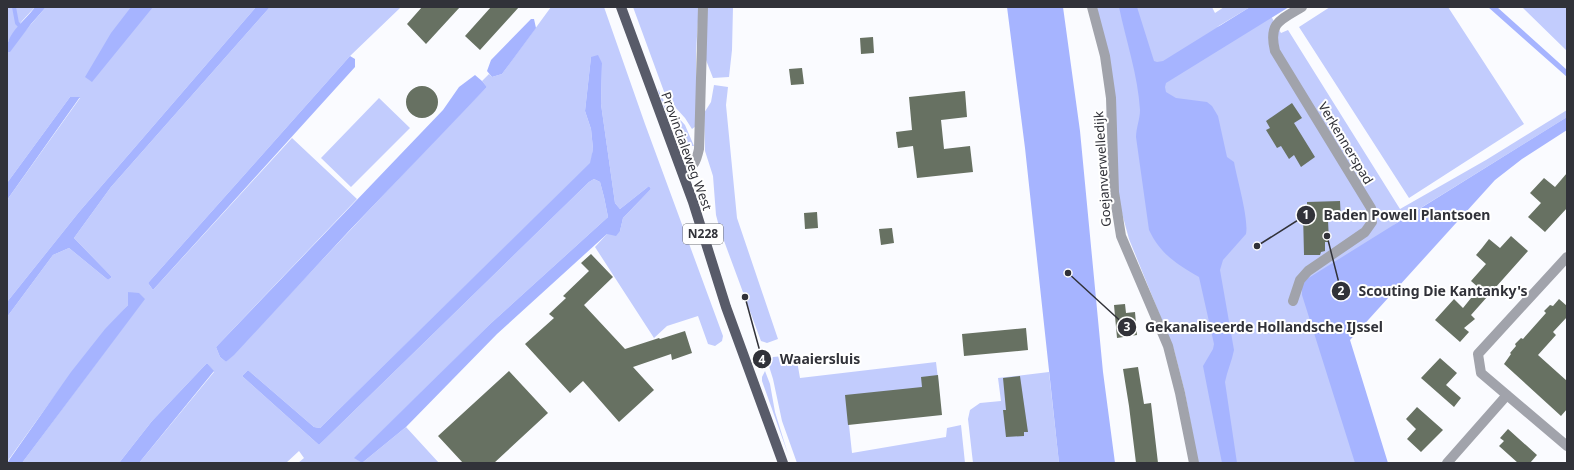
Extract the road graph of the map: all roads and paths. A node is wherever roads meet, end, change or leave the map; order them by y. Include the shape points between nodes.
1 (621, 7) edge
2 (703, 7) edge
3 (1092, 7) edge
4 (1302, 7) edge
5 (682, 171) junction
6 (1567, 257) edge
7 (1293, 301) dead end
8 (1507, 395) junction
9 (1567, 446) edge
10 (783, 463) edge
11 (1194, 463) edge
12 (1447, 463) edge

1 - 5 main road, Provincialeweg West / N228
2 - 5 street via 699,148 692,167
3 - 11 street, Goejanverwelledijk via 1105,56 1111,98 1114,192 1121,236 1168,346
4 - 7 street, Verkennerspad via 1280,20 1273,30 1275,51 1371,208 1372,222 1365,232 1308,271 1300,280
5 - 10 main road, Provincialeweg West / N228 via 729,314
6 - 8 street via 1478,354 1481,373
8 - 9 street
8 - 12 street

